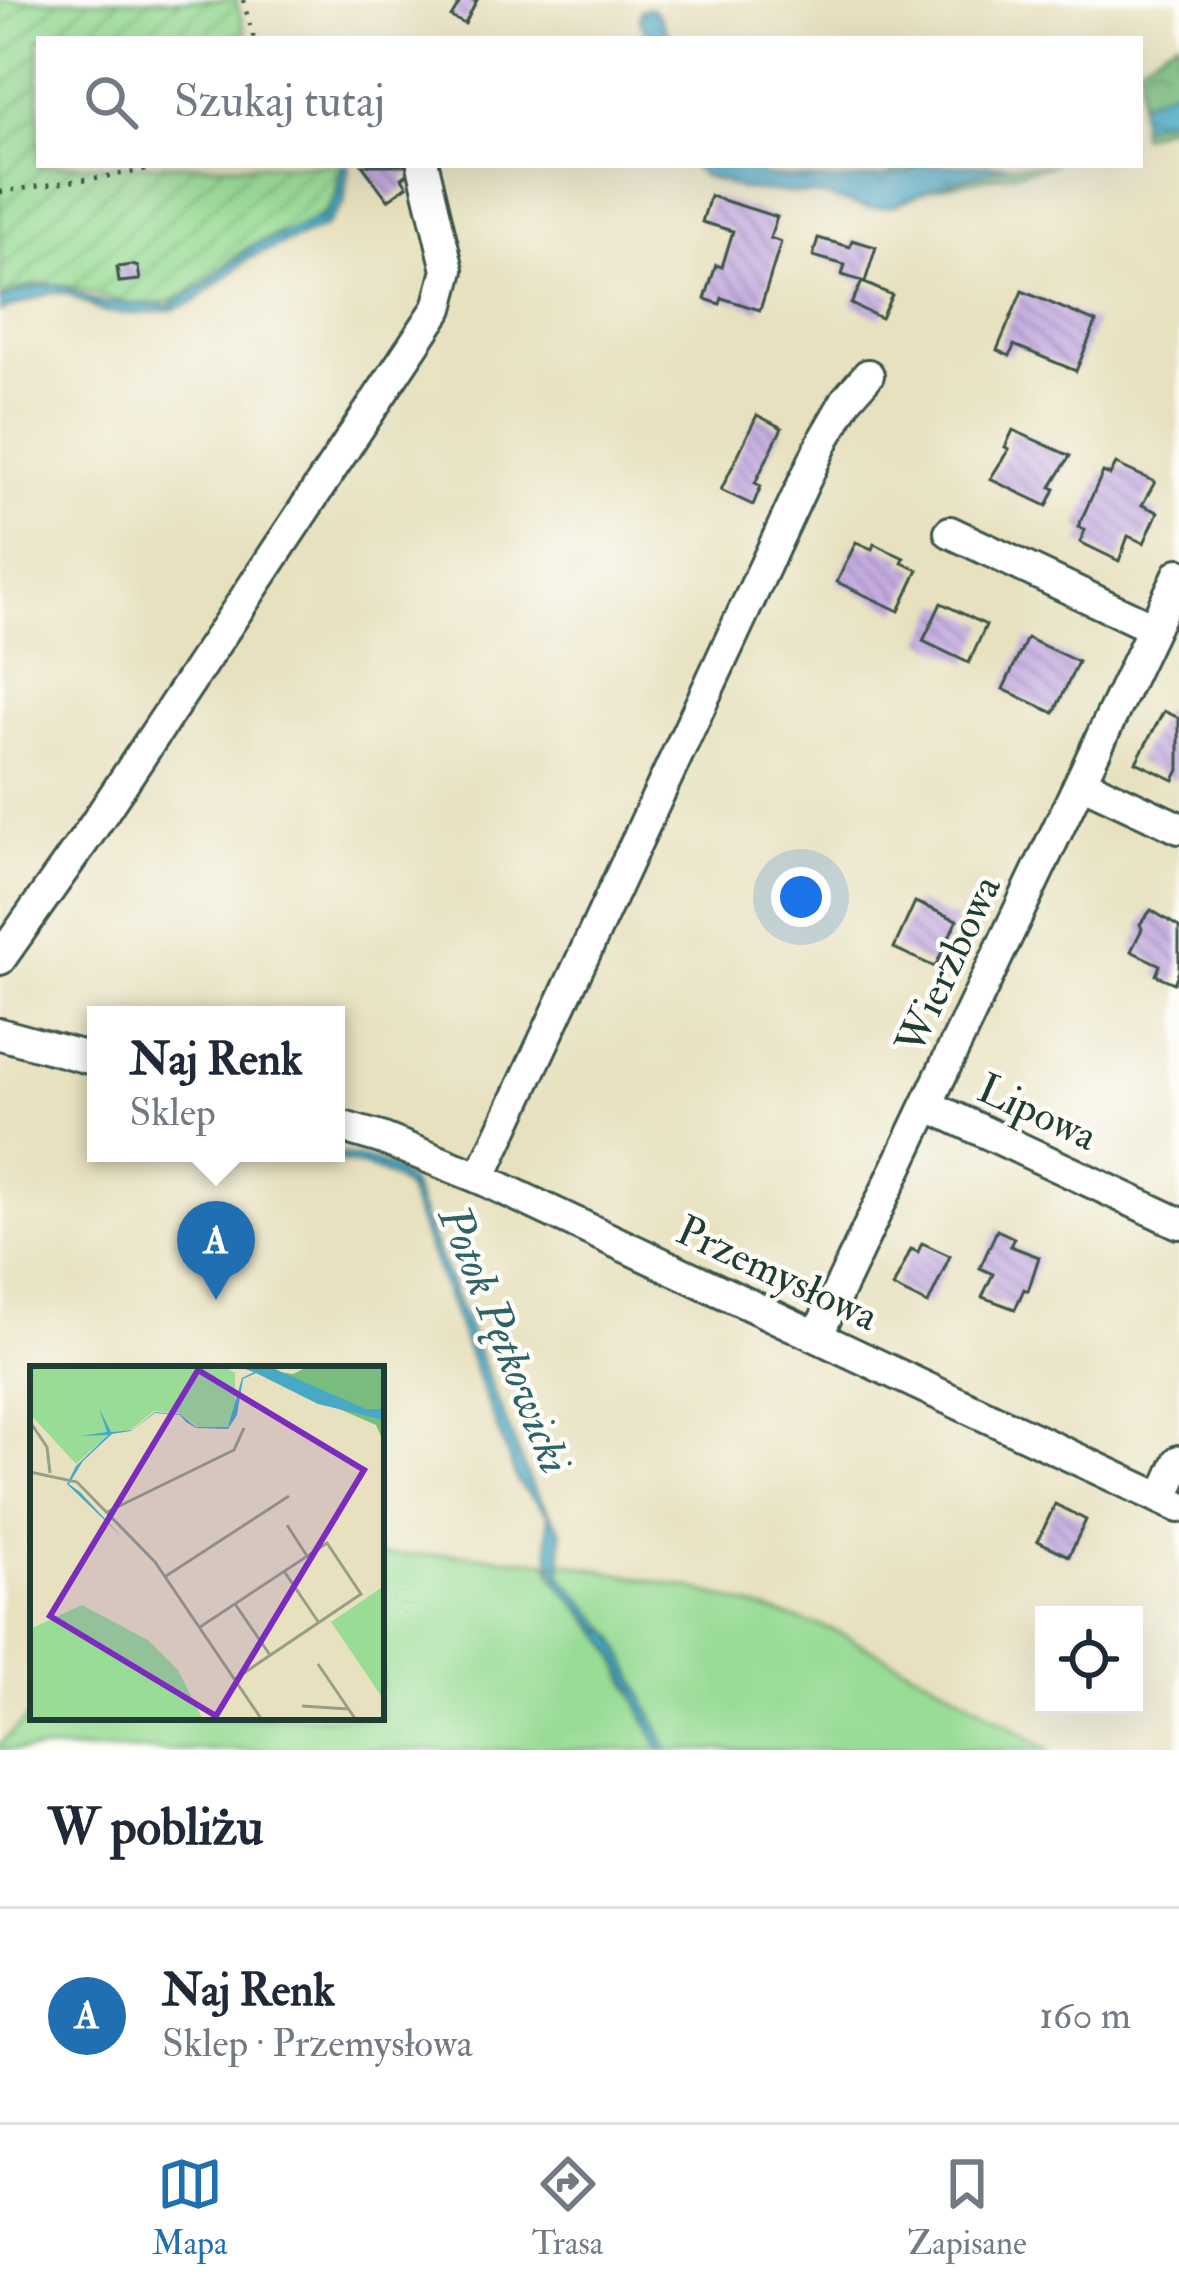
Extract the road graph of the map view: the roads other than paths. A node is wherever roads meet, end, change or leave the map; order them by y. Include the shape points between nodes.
1 (424, 168) edge
2 (868, 375) dead end
3 (950, 532) dead end
4 (1179, 574) edge
5 (1154, 628) junction
6 (1081, 782) junction
7 (1179, 828) edge
8 (0, 959) edge
9 (0, 1034) edge
10 (87, 1058) edge
11 (927, 1105) junction
12 (345, 1128) edge
13 (480, 1178) junction
14 (1179, 1222) edge
15 (817, 1336) junction
16 (1179, 1461) edge
17 (1171, 1503) edge

1 - 8 street via 448,270 438,308
2 - 13 street via 825,436
3 - 5 street
4 - 5 street, Wierzbowa
5 - 6 street, Wierzbowa
6 - 7 street
6 - 11 street, Wierzbowa
9 - 10 street
11 - 14 street, Lipowa
11 - 15 street, Wierzbowa
12 - 13 street, Przemysłowa
13 - 15 street, Przemysłowa
15 - 17 street, Przemysłowa
16 - 17 street

